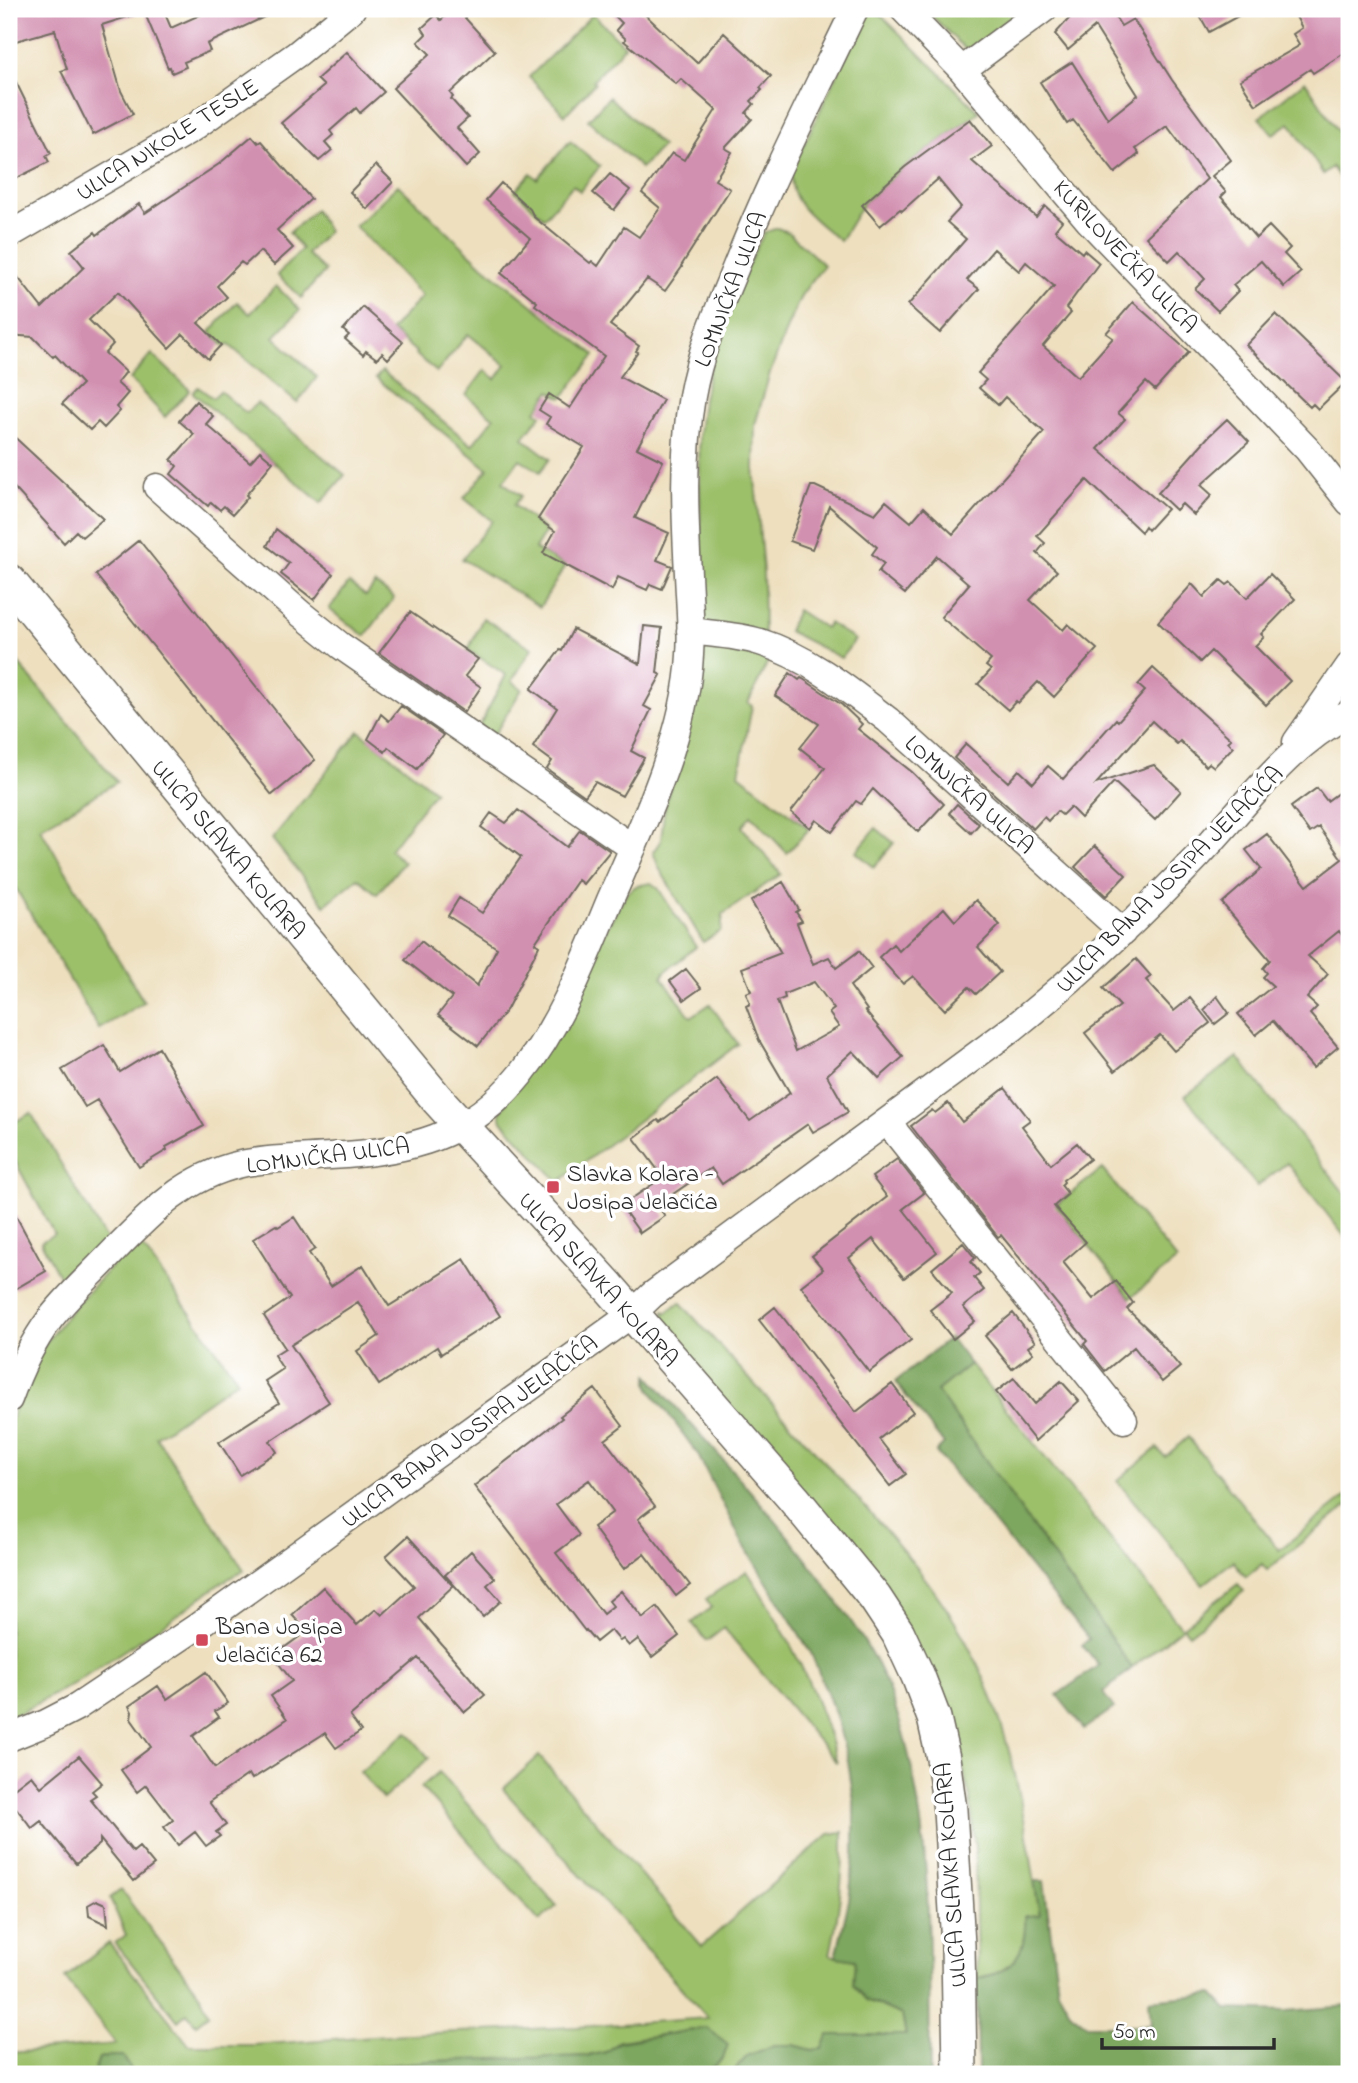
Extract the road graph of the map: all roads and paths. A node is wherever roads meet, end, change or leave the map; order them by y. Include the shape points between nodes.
1 (352, 9) edge
2 (855, 9) edge
3 (903, 9) edge
4 (1044, 9) edge
5 (962, 70) junction
6 (9, 235) edge
7 (157, 487) dead end
8 (1349, 502) edge
9 (9, 581) edge
10 (690, 631) junction
11 (1349, 666) edge
12 (1349, 714) edge
13 (1286, 761) junction
14 (633, 848) junction
15 (1123, 932) junction
16 (889, 1120) junction
17 (461, 1126) junction
18 (632, 1314) junction
19 (9, 1398) edge
20 (1124, 1420) dead end
21 (9, 1738) edge
22 (960, 2074) edge

1 - 6 street, ULICA NIKOLE TESLE via 192,128
2 - 10 street, LOMNIČKA ULICA via 750,232 701,359 692,396 686,478
3 - 5 street, KURILOVEČKA ULICA
4 - 5 street
5 - 8 street, KURILOVEČKA ULICA via 1088,220 1307,449
7 - 14 street via 333,640
9 - 17 main road, ULICA SLAVKA KOLARA
10 - 14 street, LOMNIČKA ULICA via 687,679 678,718
10 - 15 street, LOMNIČKA ULICA via 772,646 853,693
11 - 13 street
12 - 13 street, ULICA BANA JOSIPA JELAČIĆA via 1310,738
13 - 15 street, ULICA BANA JOSIPA JELAČIĆA
14 - 17 street, LOMNIČKA ULICA via 576,980 537,1052 503,1094
15 - 16 street, ULICA BANA JOSIPA JELAČIĆA via 1053,997
16 - 18 street, ULICA BANA JOSIPA JELAČIĆA
16 - 20 street
17 - 18 main road, ULICA SLAVKA KOLARA
17 - 19 street, LOMNIČKA ULICA via 395,1151 242,1164 187,1185 153,1211 55,1313
18 - 21 street, ULICA BANA JOSIPA JELAČIĆA via 198,1626 77,1707
18 - 22 main road, ULICA SLAVKA KOLARA via 875,1598 918,1676 934,1718 950,1810

